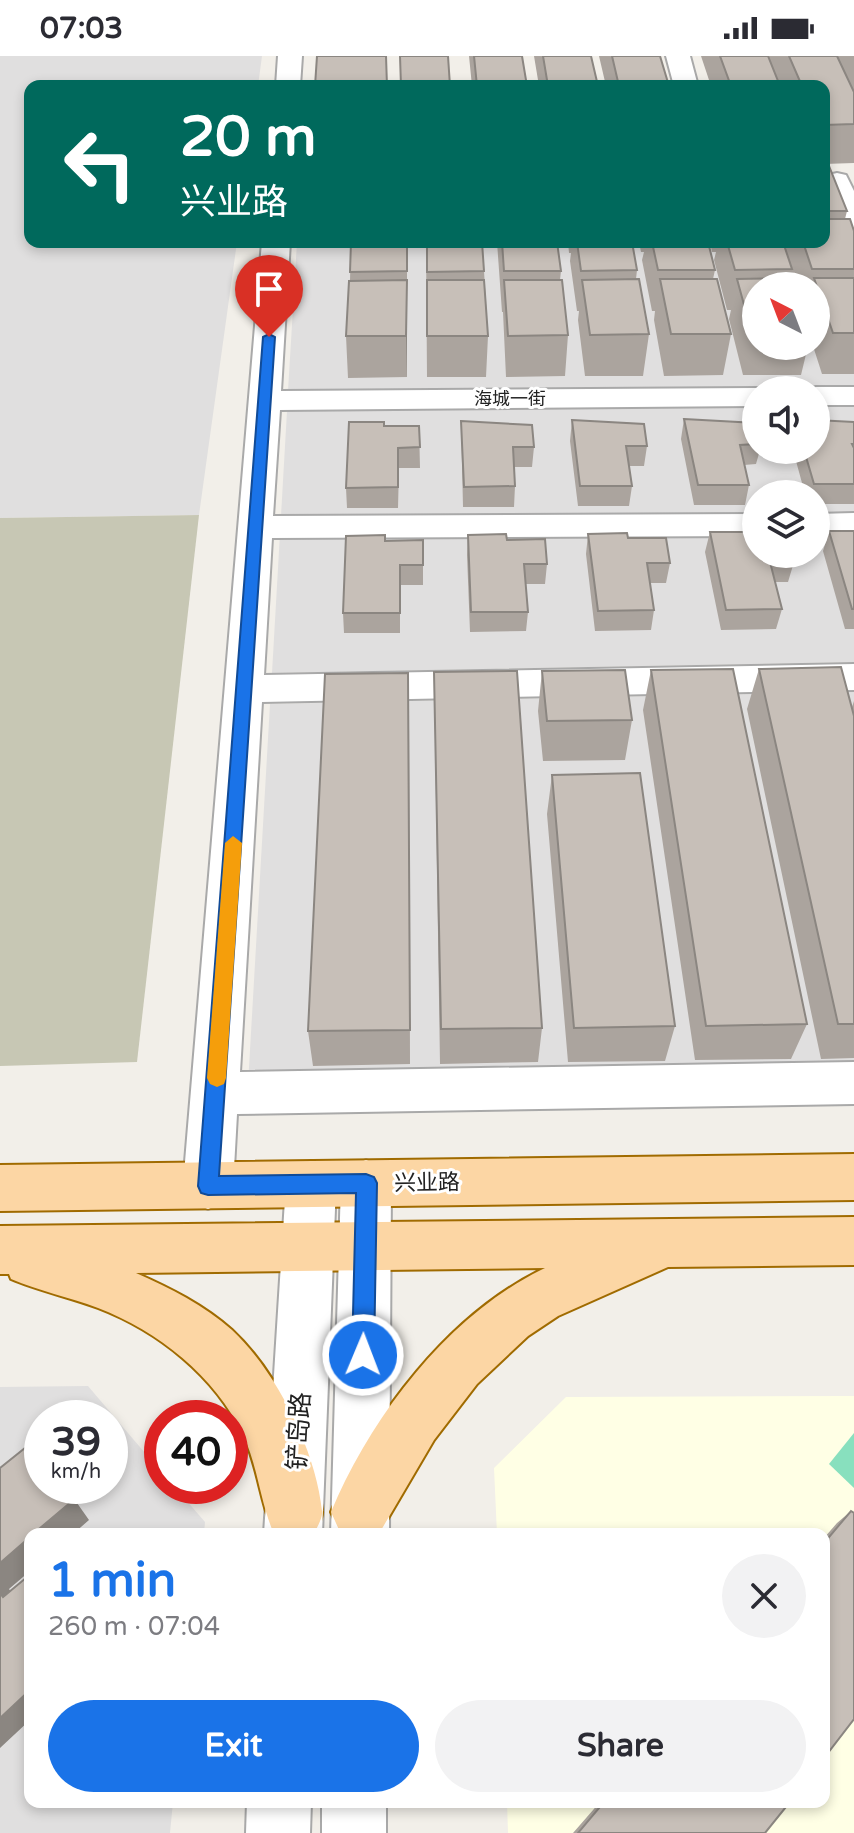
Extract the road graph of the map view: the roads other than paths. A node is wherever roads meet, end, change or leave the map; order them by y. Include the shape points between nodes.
1 (290, 56) edge
2 (678, 56) edge
3 (288, 80) edge
4 (684, 80) edge
5 (838, 181) edge
6 (854, 225) edge
7 (276, 248) edge
8 (830, 396) edge
9 (854, 396) edge
10 (742, 397) edge
11 (265, 401) junction
12 (854, 524) edge
13 (742, 525) edge
14 (830, 525) edge
15 (256, 527) junction
16 (854, 677) edge
17 (244, 689) junction
18 (854, 1083) edge
19 (216, 1093) junction
20 (854, 1177) edge
21 (366, 1183) junction
22 (311, 1184) junction
23 (208, 1186) junction
24 (0, 1188) edge
25 (854, 1241) edge
26 (677, 1242) junction
27 (309, 1246) junction
28 (365, 1246) junction
29 (0, 1252) edge
30 (360, 1523) edge
31 (294, 1524) edge
32 (279, 1808) edge
33 (354, 1808) edge
34 (278, 1833) edge
35 (354, 1833) edge

1 - 3 street
2 - 4 street
5 - 6 street
7 - 11 street
8 - 9 street
10 - 11 street, 海城一街
11 - 15 street
12 - 14 street
13 - 15 street
15 - 17 street
16 - 17 street
17 - 19 street
18 - 19 street
19 - 23 street
20 - 21 main road, 兴业路
21 - 22 main road, 兴业路
21 - 28 street
22 - 23 main road, 兴业路
22 - 27 street, 铲岛路
23 - 24 main road, 兴业路
25 - 26 main road
26 - 28 main road
26 - 30 main road via 539,1299 492,1331 454,1366 403,1437
27 - 28 main road
27 - 29 main road
27 - 31 street, 铲岛路
28 - 30 street
29 - 31 main road via 157,1306 202,1336 250,1394 278,1454
32 - 34 street
33 - 35 street

